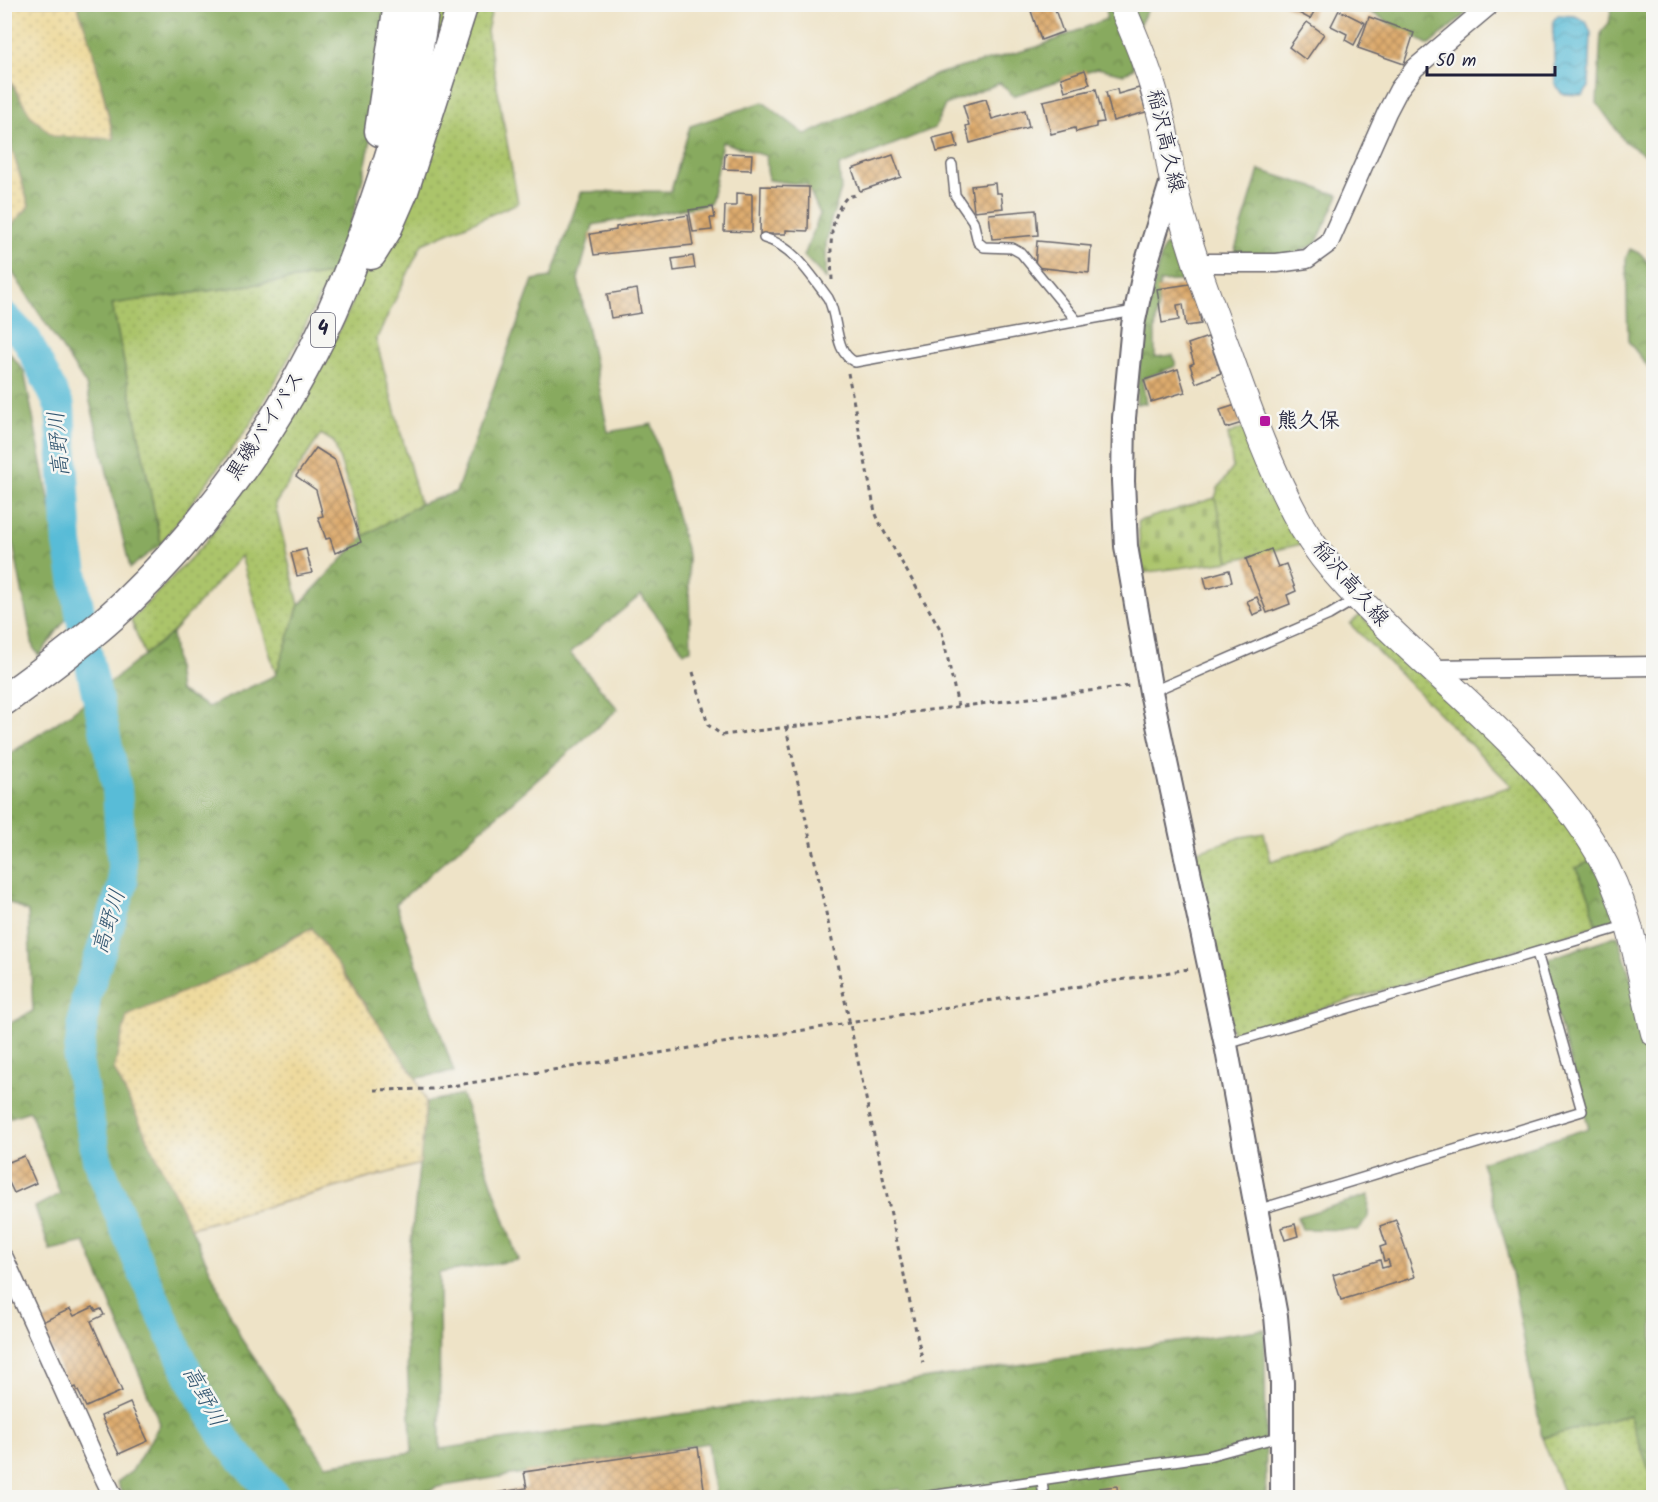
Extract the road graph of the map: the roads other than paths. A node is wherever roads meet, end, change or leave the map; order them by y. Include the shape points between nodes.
1 (399, 4) edge
2 (424, 4) edge
3 (463, 4) edge
4 (1121, 4) edge
5 (1491, 4) edge
6 (952, 165) dead end
7 (1172, 180) junction
8 (764, 238) dead end
9 (354, 260) junction
10 (1196, 263) junction
11 (343, 288) junction
12 (1136, 310) junction
13 (1077, 321) junction
14 (1358, 598) junction
15 (1653, 666) edge
16 (1431, 669) junction
17 (1150, 688) junction
18 (4, 700) edge
19 (1630, 924) junction
20 (1537, 953) junction
21 (1653, 1033) edge
22 (1226, 1045) junction
23 (1257, 1210) junction
24 (4, 1258) edge
25 (1283, 1436) junction
26 (1042, 1481) junction
27 (114, 1497) edge
28 (915, 1497) edge
29 (1044, 1497) edge
30 (1282, 1497) edge

1 - 9 highway, 4 via 381,128
2 - 9 highway, 黒磯バイパス / 4 via 393,150
3 - 11 highway, 4 via 399,201 376,246
4 - 7 main road, 稲沢高久線 via 1147,64 1162,119
5 - 10 street via 1415,68 1399,89 1329,243 1307,259
6 - 13 lane via 955,195 973,221 978,242 984,247 1021,252
7 - 10 main road, 稲沢高久線
7 - 12 street
8 - 13 lane via 787,249 817,284 833,306 842,350 847,358 862,362
9 - 11 highway, 黒磯バイパス / 4
10 - 14 main road, 稲沢高久線 via 1277,476 1319,555
11 - 18 highway, 黒磯バイパス / 4 via 277,414 186,539 123,606
12 - 13 lane
12 - 17 street via 1124,418 1123,481 1126,546
14 - 16 main road, 稲沢高久線
14 - 17 lane via 1329,615
15 - 16 street
16 - 19 main road, 稲沢高久線 via 1521,754 1579,822 1614,882
17 - 22 street
19 - 20 lane
19 - 21 main road, 稲沢高久線
20 - 22 lane
20 - 23 lane via 1582,1111
22 - 23 street
23 - 25 street via 1276,1316
24 - 27 street
25 - 26 lane via 1208,1456
25 - 30 street
26 - 28 lane
26 - 29 lane

